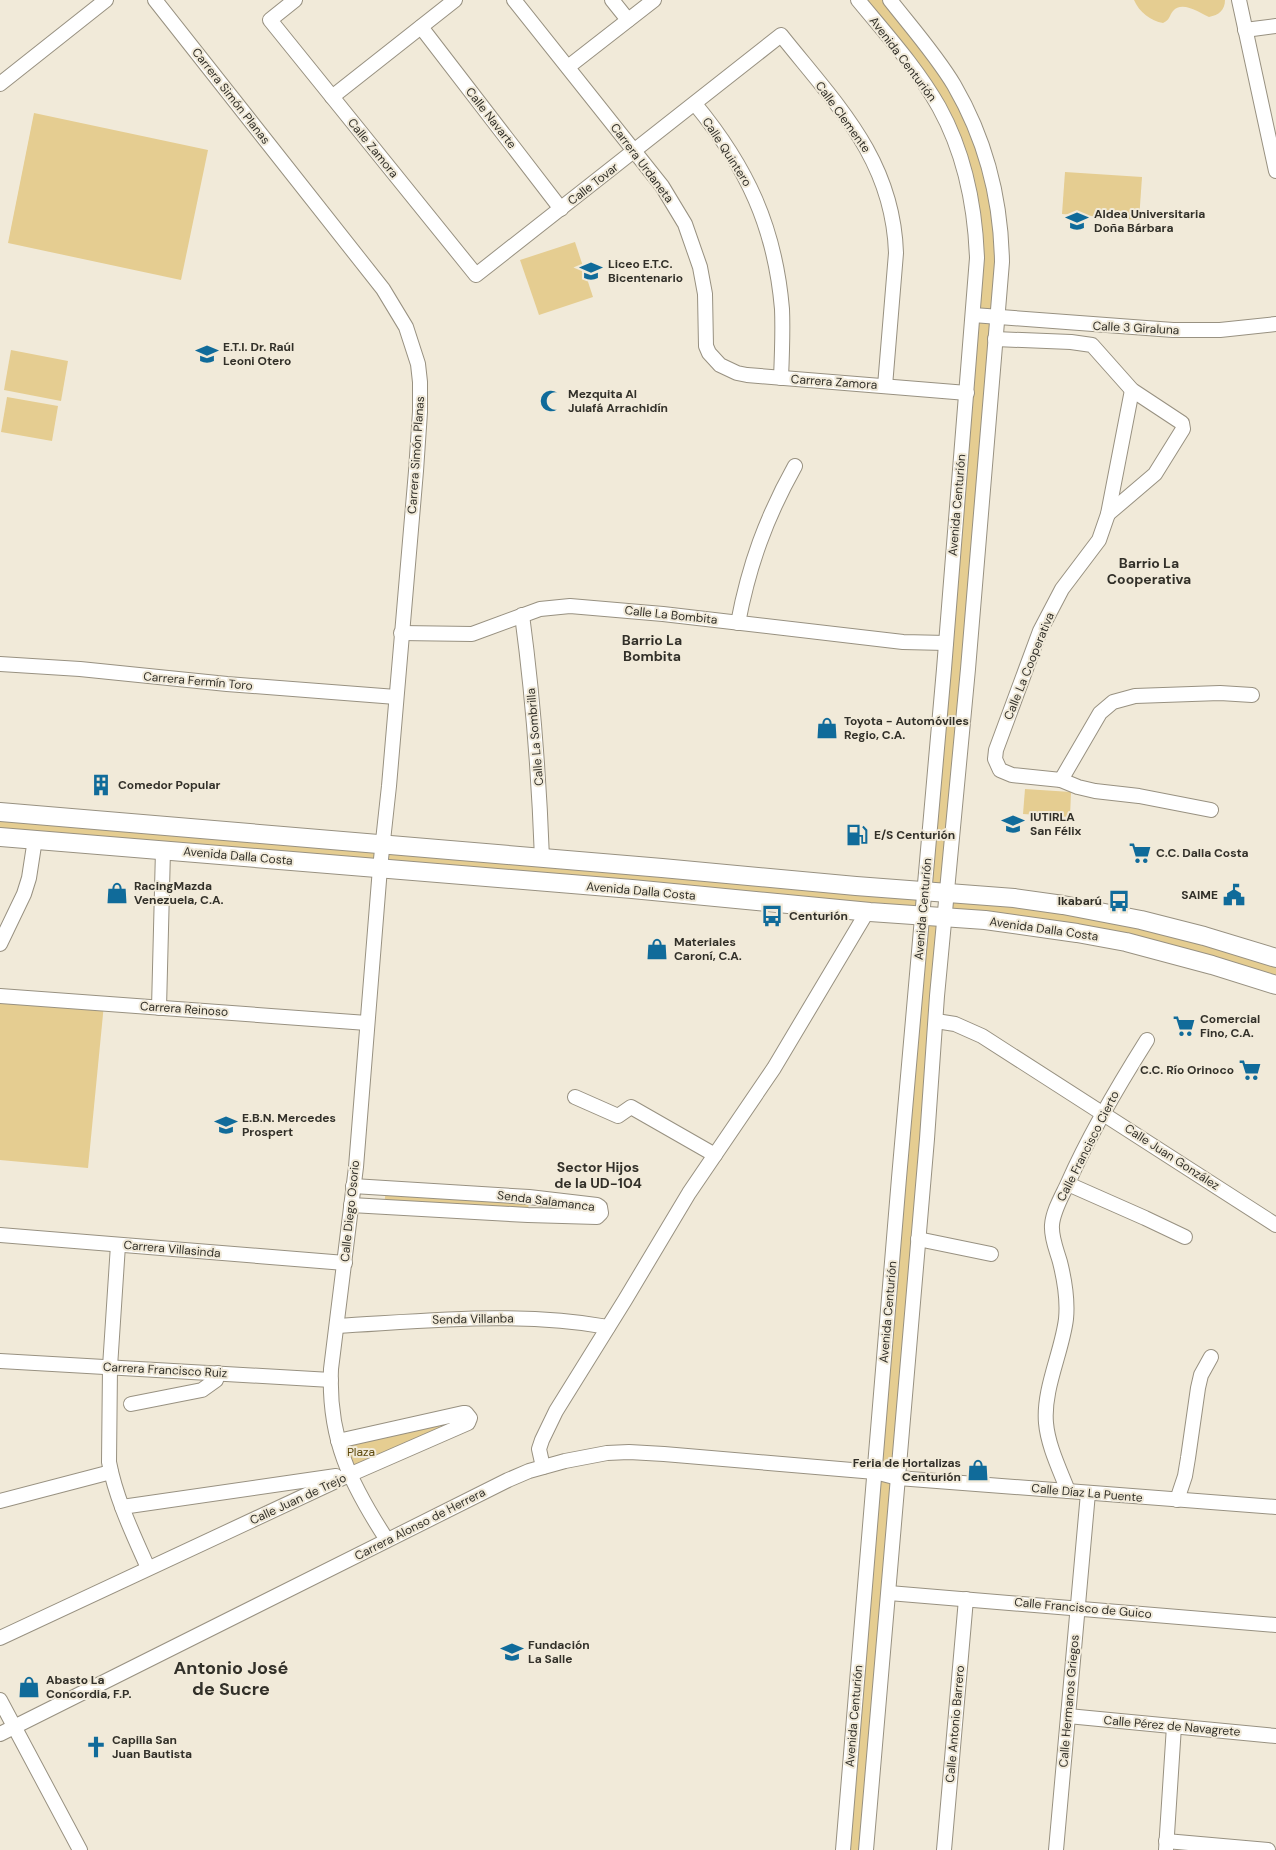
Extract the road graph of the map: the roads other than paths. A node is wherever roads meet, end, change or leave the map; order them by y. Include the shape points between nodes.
1 (155, 0) edge
2 (295, 0) edge
3 (455, 0) edge
4 (514, 0) edge
5 (612, 0) edge
6 (654, 0) edge
7 (858, 0) edge
8 (890, 0) edge
9 (1239, 0) edge
10 (101, 1) edge
11 (628, 20) junction
12 (1276, 26) edge
13 (421, 27) junction
14 (1245, 30) junction
15 (781, 35) joint
16 (568, 67) junction
17 (0, 84) edge
18 (332, 97) junction
19 (695, 104) junction
20 (635, 151) junction
21 (1276, 171) edge
22 (561, 209) junction
23 (476, 275) joint
24 (973, 315) junction
25 (997, 317) junction
26 (1276, 324) edge
27 (995, 339) junction
28 (709, 353) joint
29 (781, 378) junction
30 (885, 386) junction
31 (1132, 390) junction
32 (967, 393) junction
33 (794, 466) dead end
34 (1108, 514) junction
35 (522, 615) junction
36 (738, 623) junction
37 (401, 633) junction
38 (946, 644) junction
39 (0, 664) edge
40 (1252, 695) dead end
41 (396, 697) junction
42 (1061, 780) junction
43 (1211, 810) dead end
44 (0, 812) edge
45 (0, 837) edge
46 (35, 839) junction
47 (382, 845) junction
48 (163, 850) junction
49 (542, 858) junction
50 (380, 868) junction
51 (924, 891) junction
52 (947, 893) junction
53 (867, 912) junction
54 (922, 916) junction
55 (945, 917) junction
56 (0, 944) edge
57 (1276, 958) edge
58 (1276, 985) edge
59 (0, 996) edge
60 (159, 1008) junction
61 (936, 1021) junction
62 (367, 1023) junction
63 (1147, 1040) dead end
64 (575, 1097) dead end
65 (1103, 1113) junction
66 (715, 1154) junction
67 (1068, 1184) junction
68 (354, 1186) junction
69 (352, 1206) junction
70 (1276, 1225) edge
71 (0, 1235) edge
72 (1185, 1237) dead end
73 (918, 1239) junction
74 (118, 1245) junction
75 (991, 1254) dead end
76 (345, 1264) junction
77 (337, 1326) junction
78 (608, 1327) junction
79 (1211, 1357) dead end
80 (0, 1361) edge
81 (110, 1366) junction
82 (218, 1373) junction
83 (331, 1380) junction
84 (131, 1404) dead end
85 (338, 1441) junction
86 (543, 1467) junction
87 (111, 1472) junction
88 (875, 1472) junction
89 (350, 1475) junction
90 (898, 1478) junction
91 (1068, 1491) junction
92 (1088, 1493) junction
93 (1176, 1500) junction
94 (0, 1501) edge
95 (122, 1507) junction
96 (1276, 1507) edge
97 (387, 1540) junction
98 (148, 1568) junction
99 (889, 1592) junction
100 (966, 1599) junction
101 (1078, 1608) junction
102 (1276, 1625) edge
103 (0, 1638) edge
104 (0, 1700) edge
105 (1068, 1716) junction
106 (1174, 1726) junction
107 (14, 1727) junction
108 (0, 1734) edge
109 (1276, 1736) edge
110 (1166, 1846) edge
111 (80, 1850) edge
112 (843, 1850) edge
113 (866, 1850) edge
114 (944, 1850) edge
115 (1056, 1850) edge
116 (1268, 1850) edge

1 - 37 street, Carrera Simón Planas via 366,265 398,313 412,345 418,364 420,412
2 - 18 street, Calle Zamora via 270,20
3 - 13 street
4 - 16 street, Carrera Urdaneta
5 - 11 street
6 - 11 street
7 - 24 street, Avenida Centurión via 925,85 952,132 972,198 976,232
8 - 25 street, Avenida Centurión via 953,84 985,153 993,180 1001,234
9 - 14 street
10 - 17 street
11 - 16 street
12 - 14 street
13 - 18 street
13 - 22 street, Calle Navarte
14 - 21 street
15 - 19 street, Calle Tovar
15 - 30 street, Calle Clemente via 868,148 891,206 896,253
16 - 20 street, Carrera Urdaneta
18 - 23 street, Calle Zamora
19 - 20 street, Calle Tovar
19 - 29 street, Calle Quintero via 740,168 768,233 782,311
20 - 22 street, Calle Tovar
20 - 28 street, Carrera Urdaneta via 685,224 703,280 705,337
22 - 23 street, Calle Tovar
24 - 25 street, Calle 3 Giraluna
24 - 32 street, Avenida Centurión
25 - 26 street, Calle 3 Giraluna via 1180,330
25 - 27 street, Avenida Centurión
27 - 31 street via 1092,345
27 - 52 street, Avenida Centurión
28 - 29 street, Carrera Zamora via 720,365 737,373
29 - 30 street, Carrera Zamora
30 - 32 street, Carrera Zamora
31 - 34 street, Calle La Cooperativa
31 - 34 street via 1182,423 1183,429 1155,474
32 - 38 street, Avenida Centurión
33 - 36 street via 758,545
34 - 42 street, Calle La Cooperativa via 1099,540 1062,589 1040,631 996,750 995,759 1000,770 1012,775
35 - 36 street, Calle La Bombita via 554,606 600,607
35 - 37 street, Calle La Bombita via 472,634
35 - 49 street, Calle La Sombrilla via 538,759
36 - 38 street, Calle La Bombita
37 - 41 street, Carrera Simón Planas
38 - 51 street, Avenida Centurión
39 - 41 street, Carrera Fermín Toro
40 - 42 street via 1135,696 1113,702 1100,714
41 - 47 street, Carrera Simón Planas
42 - 43 street via 1095,791
44 - 47 street, Avenida Dalla Costa
45 - 46 street, Avenida Dalla Costa
46 - 48 street, Avenida Dalla Costa
46 - 56 street via 24,894
47 - 49 street, Avenida Dalla Costa
47 - 50 street, Carrera Simón Planas
48 - 50 street, Avenida Dalla Costa
48 - 60 street
49 - 51 street, Avenida Dalla Costa
50 - 53 street, Avenida Dalla Costa
50 - 62 street, Calle Diego Osorio
51 - 52 street, Avenida Dalla Costa
51 - 54 street, Avenida Centurión
52 - 55 street, Avenida Centurión
52 - 57 street, Avenida Dalla Costa via 1014,898 1111,913 1191,932
53 - 54 street, Avenida Dalla Costa
53 - 66 street via 774,1068
54 - 55 street, Avenida Dalla Costa
54 - 88 street, Avenida Centurión
55 - 58 street, Avenida Dalla Costa via 1102,937
55 - 61 street, Avenida Centurión
59 - 60 street, Carrera Reinoso
60 - 62 street, Carrera Reinoso
61 - 65 street, Calle Juan González via 966,1028 982,1036
61 - 73 street, Avenida Centurión
62 - 68 street, Calle Diego Osorio
63 - 65 street, Calle Francisco Cierto
64 - 66 street via 618,1116 632,1107
65 - 67 street, Calle Francisco Cierto
65 - 70 street, Calle Juan González
66 - 78 street
67 - 72 street
67 - 91 street, Calle Francisco Cierto via 1052,1225 1067,1299 1046,1412 1048,1436
68 - 69 street, Calle Diego Osorio
68 - 69 street, Senda Salamanca via 543,1198 597,1205 602,1210 597,1217
69 - 76 street, Calle Diego Osorio
71 - 74 street, Carrera Villasinda
73 - 75 street
73 - 90 street, Avenida Centurión
74 - 76 street, Carrera Villasinda
74 - 81 street
76 - 77 street, Calle Diego Osorio
77 - 78 street, Senda Villanba via 512,1318 583,1322
77 - 83 street, Calle Diego Osorio
78 - 86 street via 546,1428 540,1449
79 - 93 street via 1201,1375 1185,1476
80 - 81 street, Carrera Francisco Ruiz
81 - 82 street, Carrera Francisco Ruiz
81 - 87 street
82 - 83 street, Carrera Francisco Ruiz
82 - 84 street via 216,1380 202,1390
83 - 85 street, Calle Diego Osorio
85 - 89 street, Calle Diego Osorio
85 - 89 street, Calle Juan de Trejo via 463,1413 470,1418 468,1423
86 - 88 street, Carrera Alonso de Herrera via 588,1456 629,1452
86 - 97 street, Carrera Alonso de Herrera via 508,1480
87 - 94 street
87 - 95 street
88 - 90 street, Calle Díaz La Puente
88 - 112 street, Avenida Centurión
89 - 95 street
89 - 97 street, Calle Diego Osorio
89 - 98 street, Calle Juan de Trejo
90 - 91 street, Calle Díaz La Puente
90 - 99 street, Avenida Centurión
91 - 92 street, Calle Díaz La Puente
92 - 93 street, Calle Díaz La Puente
92 - 101 street, Calle Hermanos Griegos
93 - 96 street, Calle Díaz La Puente
95 - 98 street
97 - 107 street, Carrera Alonso de Herrera
98 - 103 street, Calle Juan de Trejo
99 - 100 street, Calle Francisco de Guico
99 - 113 street, Avenida Centurión
100 - 101 street, Calle Francisco de Guico
100 - 114 street, Calle Antonio Barrero
101 - 102 street, Calle Francisco de Guico
101 - 105 street, Calle Hermanos Griegos
104 - 107 street
105 - 106 street, Calle Pérez de Navagrete
105 - 115 street, Calle Hermanos Griegos
106 - 109 street, Calle Pérez de Navagrete
106 - 110 street
107 - 108 street, Carrera Alonso de Herrera
107 - 111 street
110 - 116 street

